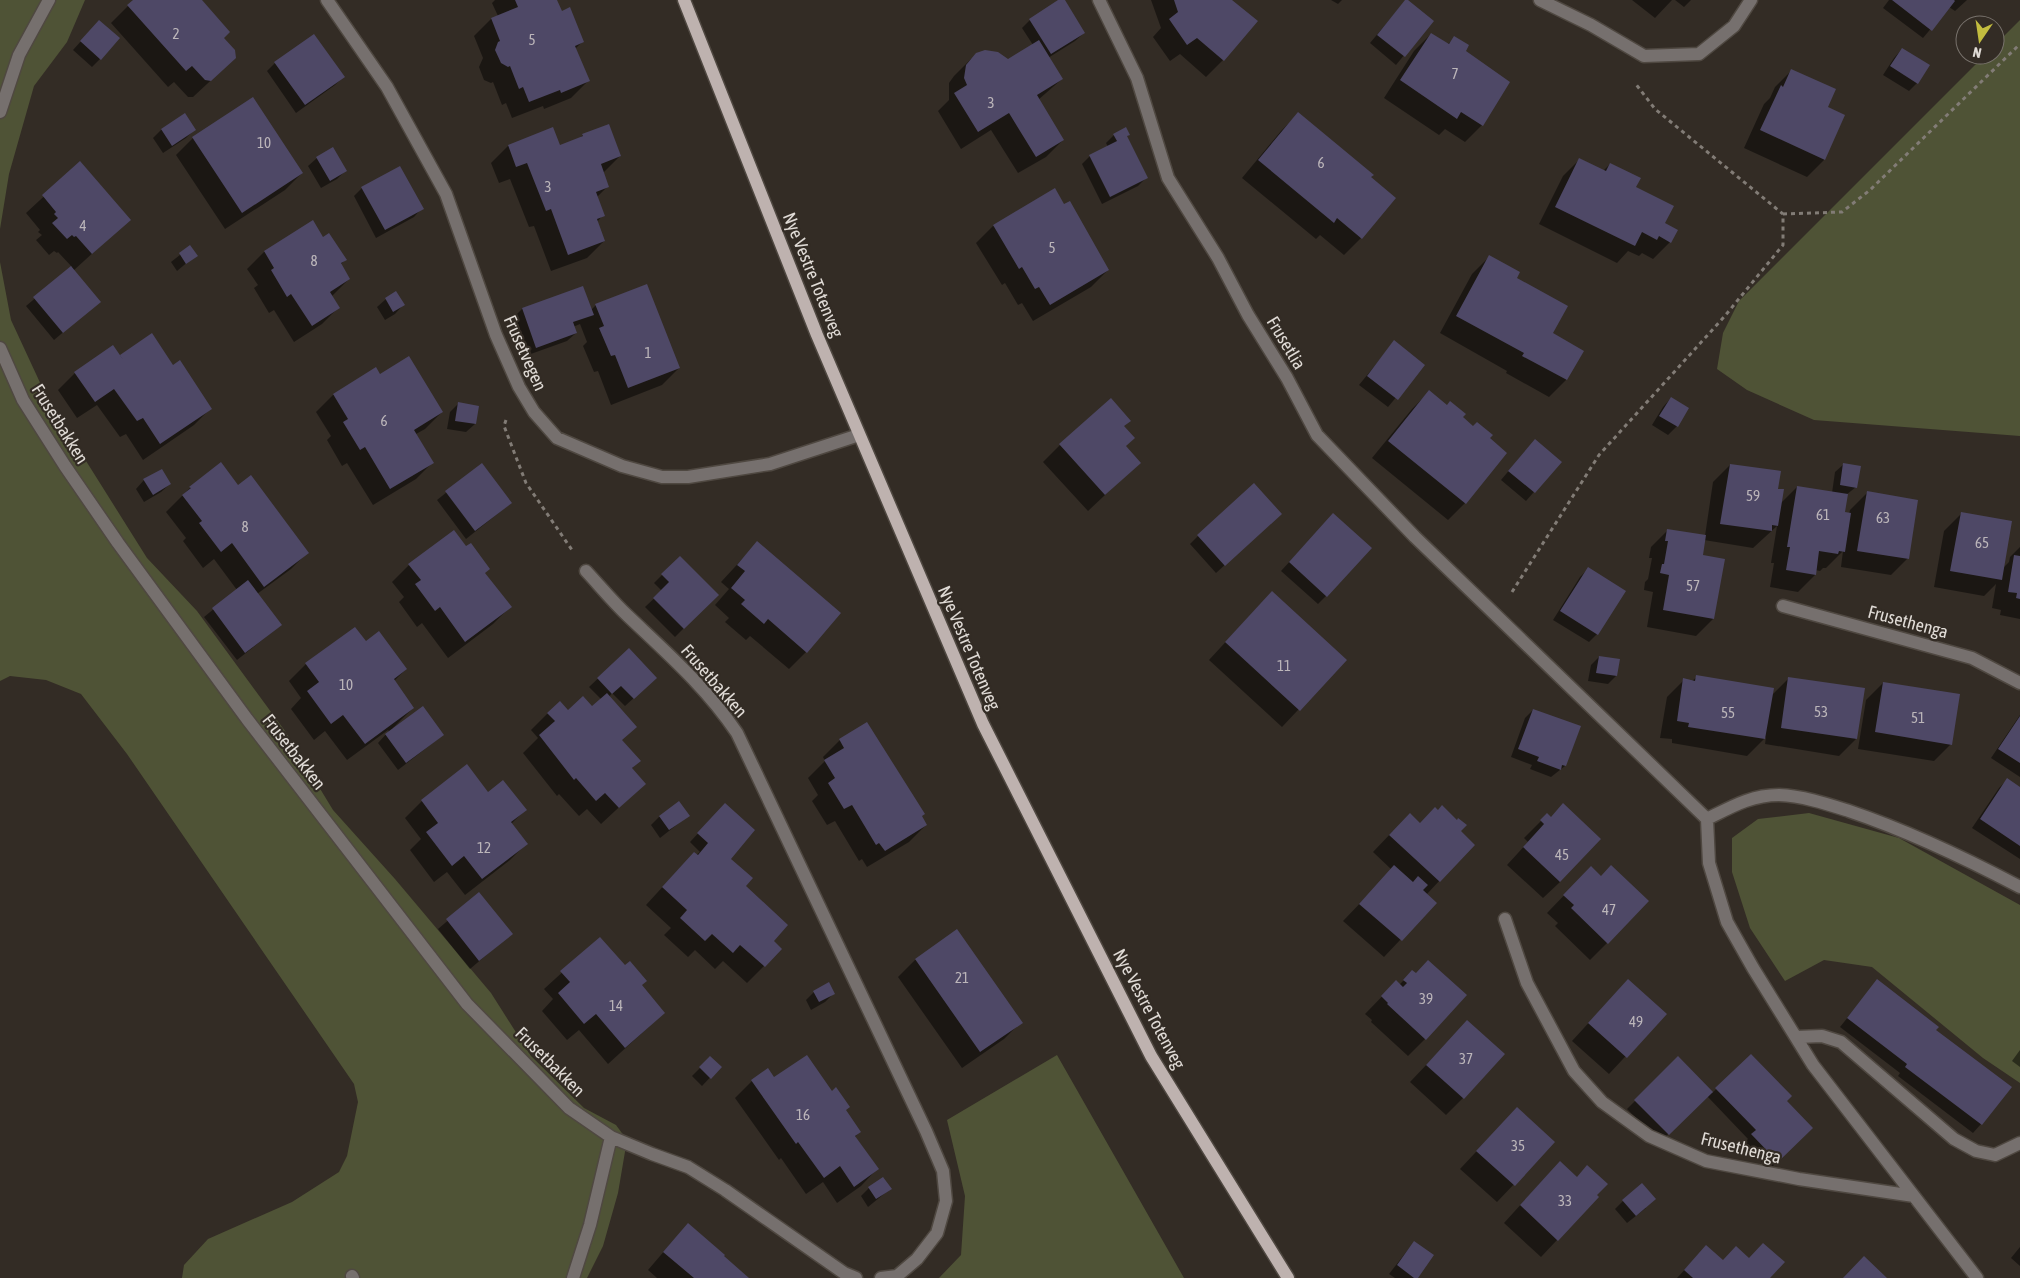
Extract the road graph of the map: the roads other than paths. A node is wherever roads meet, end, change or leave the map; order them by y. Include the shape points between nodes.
1 (49, 0) edge
2 (327, 0) edge
3 (684, 0) edge
4 (1099, 0) edge
5 (1540, 0) edge
6 (1751, 0) edge
7 (0, 112) edge
8 (0, 348) edge
9 (859, 435) junction
10 (586, 571) road end
11 (1783, 606) dead end
12 (2020, 683) edge
13 (1707, 819) junction
14 (2020, 887) edge
15 (1504, 919) dead end
16 (1797, 1038) junction
17 (611, 1137) junction
18 (2020, 1143) edge
19 (1914, 1196) junction
20 (572, 1278) edge
21 (856, 1278) edge
22 (881, 1278) edge
23 (1288, 1278) edge
24 (1977, 1278) edge

1 - 7 street via 18,55
2 - 9 street, Frusetvegen via 387,88 446,194 496,335 519,387 534,412 557,438 622,466 662,477 688,477 770,464
3 - 9 main road, Nye Vestre Totenveg
4 - 13 street, Frusetlia via 1137,78 1168,178 1218,258 1317,435 1415,537
5 - 6 street via 1644,56 1699,54 1734,26
8 - 17 street, Frusetbakken via 23,400 118,543 254,727 461,996 569,1108
9 - 23 main road, Nye Vestre Totenveg via 983,724 1147,1047
10 - 22 street, Frusetbakken via 693,677 737,733 943,1171 946,1201 938,1233 917,1259 897,1276
11 - 12 street, Frusethenga via 1972,658
13 - 14 street via 1741,801 1778,795 1820,802 1886,824
13 - 16 street via 1709,863 1727,922
15 - 19 street, Frusethenga via 1527,982 1574,1071 1602,1102 1649,1136 1706,1161
16 - 18 street via 1822,1036 1841,1042 1954,1139 1976,1151 1996,1155
16 - 19 street via 1813,1065
17 - 20 street via 590,1225
17 - 21 street, Frusetbakken via 688,1167
19 - 24 street

